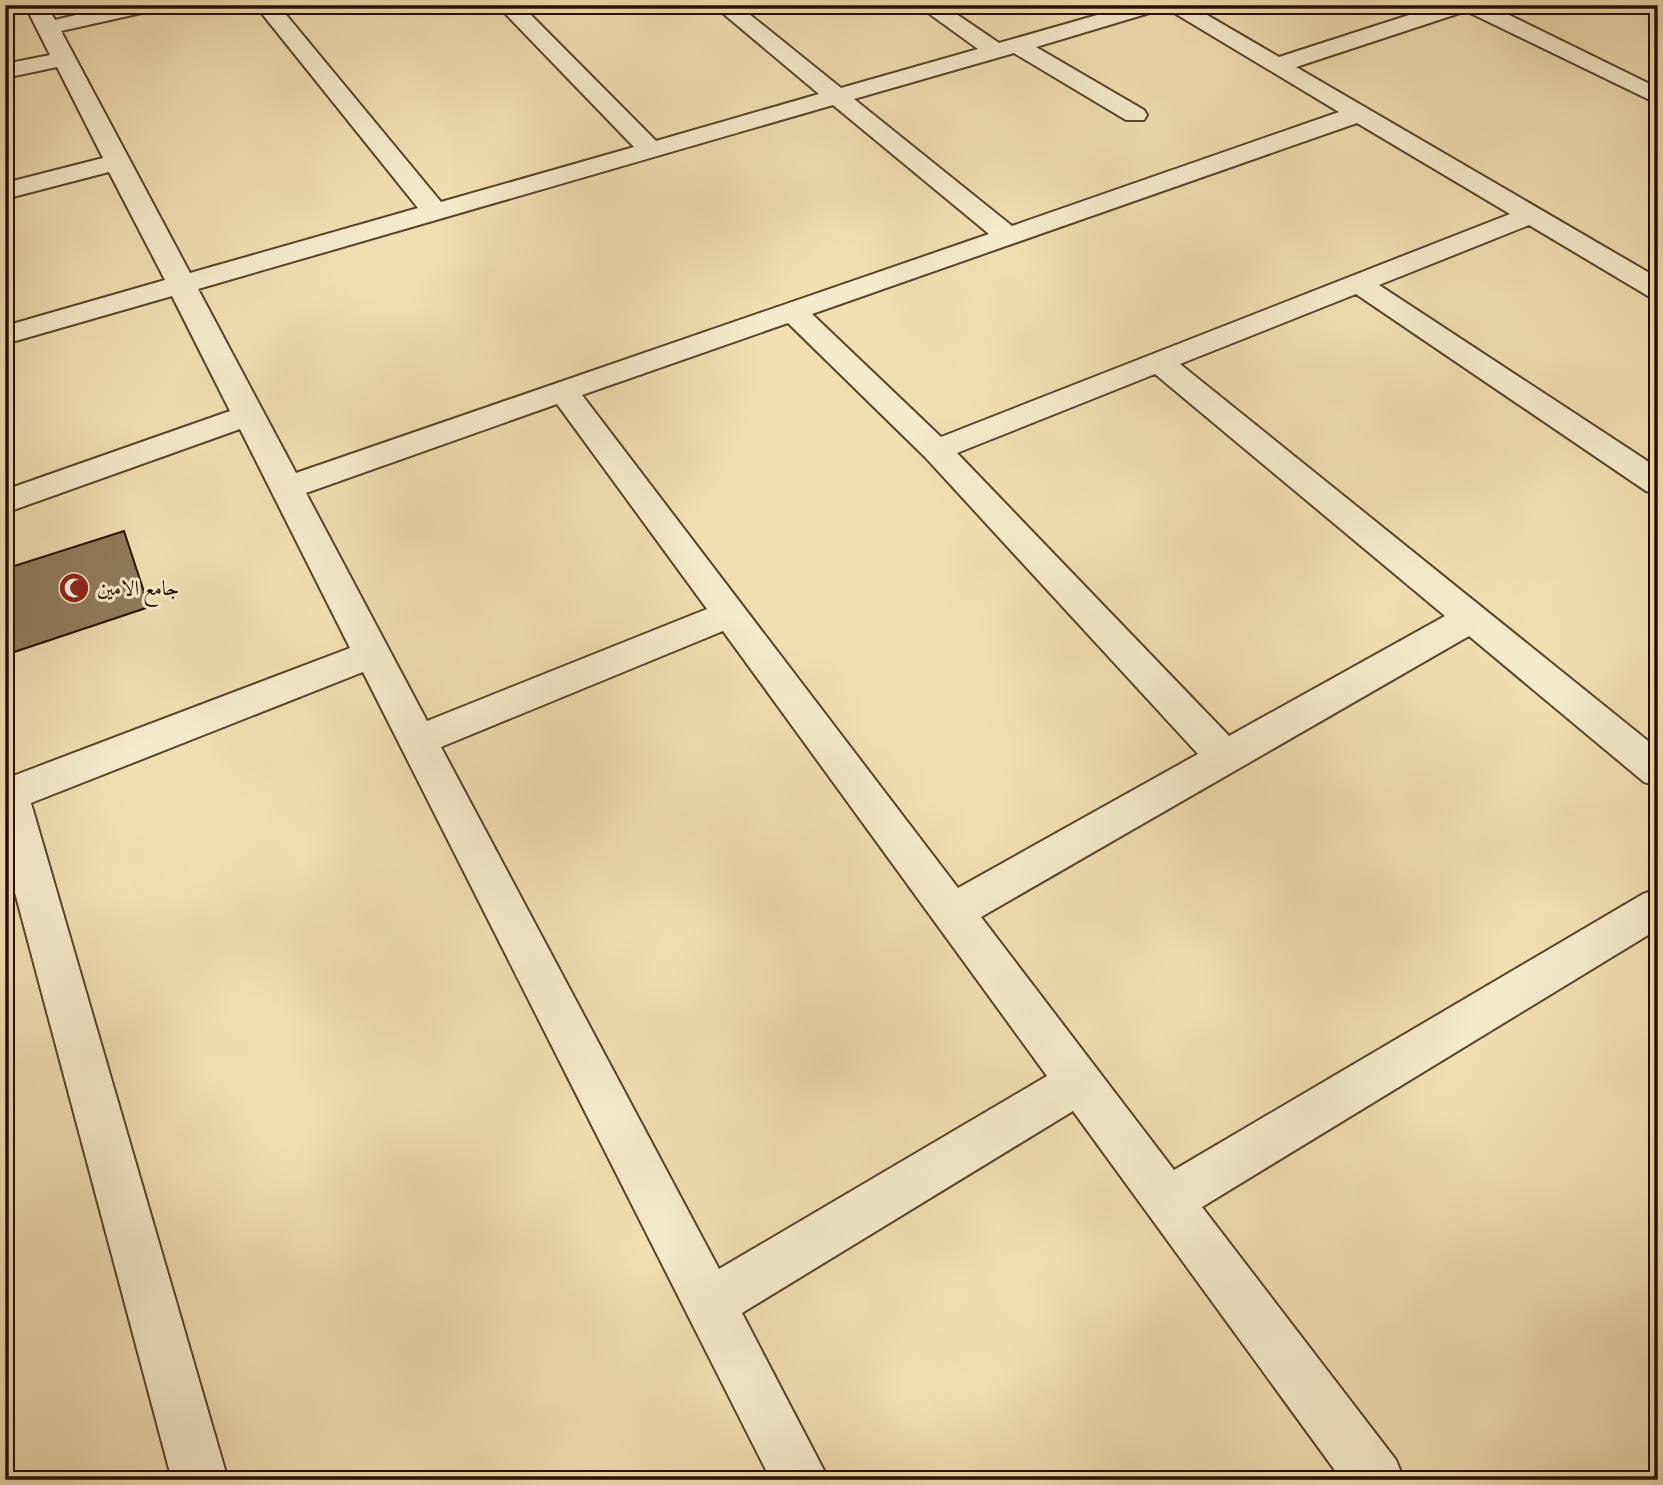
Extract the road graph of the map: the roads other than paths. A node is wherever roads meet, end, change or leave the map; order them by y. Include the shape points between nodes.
1 (147, 5) edge
2 (267, 5) edge
3 (508, 5) edge
4 (928, 5) edge
5 (1157, 5) edge
6 (1174, 5) edge
7 (1463, 5) edge
8 (1471, 5) edge
9 (734, 7) edge
10 (1427, 10) edge
11 (49, 31) edge
12 (1006, 48) junction
13 (1276, 66) junction
14 (5, 71) edge
15 (1658, 76) edge
16 (1634, 85) junction
17 (837, 97) junction
18 (1658, 97) edge
19 (1358, 114) junction
20 (1135, 115) dead end
21 (651, 150) junction
22 (117, 162) junction
23 (5, 191) edge
24 (435, 212) junction
25 (1530, 215) junction
26 (1007, 236) junction
27 (1358, 283) junction
28 (180, 285) junction
29 (1658, 290) edge
30 (792, 311) junction
31 (5, 335) edge
32 (1160, 362) junction
33 (563, 391) junction
34 (249, 415) junction
35 (936, 450) junction
36 (1658, 483) edge
37 (286, 488) junction
38 (5, 502) edge
39 (732, 613) junction
40 (1471, 618) junction
41 (372, 654) junction
42 (417, 741) junction
43 (1225, 757) junction
44 (1651, 757) edge
45 (7, 795) edge
46 (1658, 907) edge
47 (954, 911) junction
48 (1080, 1081) junction
49 (1169, 1200) junction
50 (710, 1303) junction
51 (200, 1480) edge
52 (801, 1480) edge
53 (1376, 1480) edge

1 - 11 street
2 - 24 street
3 - 21 street
4 - 12 street
5 - 12 street
6 - 13 street
7 - 10 street
8 - 16 street
9 - 17 street
10 - 13 street
11 - 14 street
11 - 22 street
12 - 17 street
12 - 20 street
13 - 19 street
15 - 16 street
16 - 18 street
17 - 21 street
17 - 26 street
19 - 25 street
19 - 26 street
21 - 24 street
22 - 23 street
22 - 28 street
24 - 28 street
25 - 27 street
25 - 29 street
26 - 30 street
27 - 32 street
27 - 36 street
28 - 31 street
28 - 34 street
30 - 33 street
30 - 35 street
32 - 35 street
32 - 40 street
33 - 37 street
33 - 39 street
34 - 37 street
34 - 38 street
35 - 43 street
37 - 41 street
39 - 42 street
39 - 47 street
40 - 43 street
40 - 44 street
41 - 42 street
41 - 45 street
42 - 50 street
43 - 47 street
45 - 51 street
46 - 49 street
47 - 48 street
48 - 49 street
48 - 50 street
49 - 53 street
50 - 52 street

